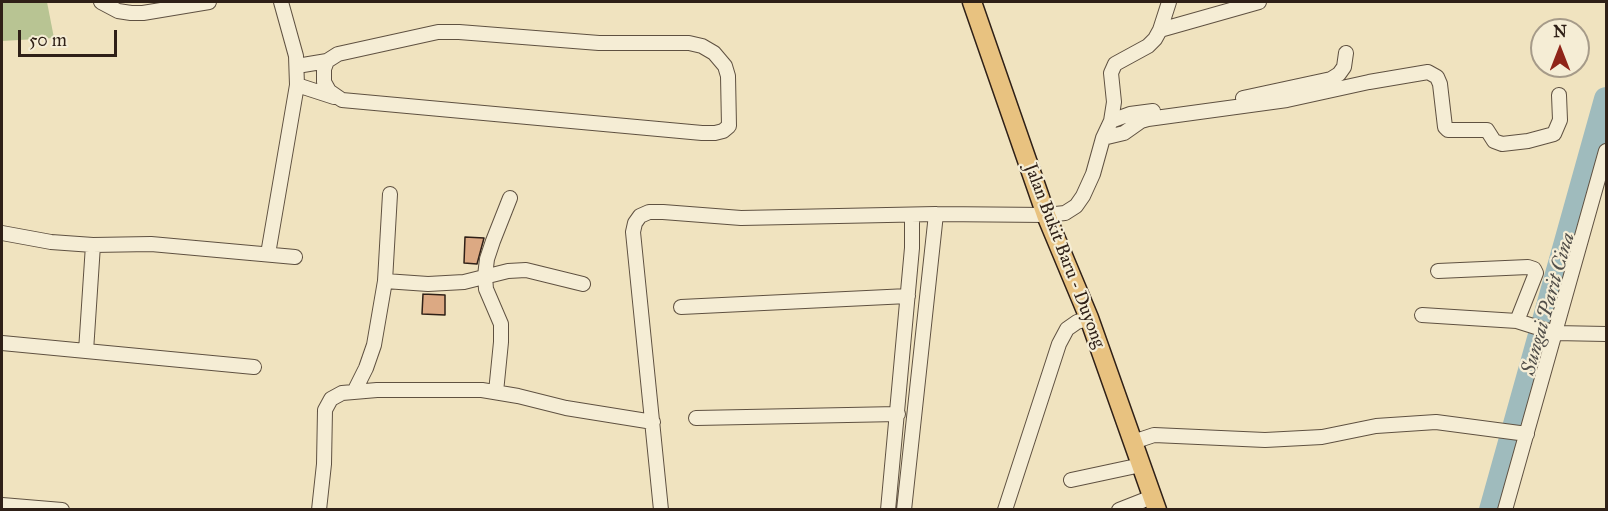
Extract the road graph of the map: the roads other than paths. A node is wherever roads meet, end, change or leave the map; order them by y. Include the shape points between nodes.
1 (101, 2) edge
2 (209, 2) edge
3 (282, 2) edge
4 (972, 2) edge
5 (1168, 2) edge
6 (1258, 2) edge
7 (1160, 30) junction
8 (1347, 53) dead end
9 (327, 61) junction
10 (297, 66) junction
11 (297, 85) junction
12 (1559, 95) dead end
13 (342, 100) junction
14 (1112, 121) junction
15 (1103, 138) junction
16 (1606, 151) edge
17 (390, 194) dead end
18 (510, 198) dead end
19 (936, 214) junction
20 (912, 215) junction
21 (1046, 215) junction
22 (2, 233) edge
23 (93, 245) junction
24 (268, 254) junction
25 (295, 257) dead end
26 (1438, 271) dead end
27 (485, 276) junction
28 (385, 281) junction
29 (583, 284) dead end
30 (908, 296) junction
31 (681, 307) dead end
32 (1422, 315) dead end
33 (1089, 318) junction
34 (1517, 321) junction
35 (1546, 330) junction
36 (1606, 334) edge
37 (2, 343) edge
38 (86, 351) junction
39 (254, 367) dead end
40 (355, 390) junction
41 (496, 392) junction
42 (898, 414) junction
43 (696, 418) dead end
44 (653, 422) junction
45 (1523, 433) junction
46 (1133, 442) junction
47 (1141, 465) junction
48 (1071, 480) dead end
49 (1154, 503) edge
50 (2, 505) edge
51 (62, 510) edge
52 (319, 510) edge
53 (662, 510) edge
54 (888, 510) edge
55 (904, 510) edge
56 (1005, 510) edge
57 (1119, 510) edge
58 (1505, 510) edge

1 - 2 street via 118,11 143,12
3 - 10 street
4 - 21 main road, Jalan Bukit Baru - Duyong
5 - 7 street
6 - 7 street
7 - 14 street via 1148,46 1115,64 1111,73
8 - 14 street via 1339,74 1320,82 1239,99 1130,114
9 - 10 street
9 - 13 street via 324,82 328,91
9 - 13 street via 338,54 438,32 598,43 690,43 714,53 725,66 729,126 723,131 702,133
10 - 11 street
11 - 13 street
11 - 24 street
12 - 15 street via 1560,120 1554,134 1502,144 1494,141 1487,130 1448,130 1440,84 1428,72 1287,100 1148,118 1124,133
14 - 15 street
15 - 21 street via 1093,174 1076,206 1065,213
16 - 35 street
17 - 28 street
18 - 27 street via 493,241
19 - 20 street
19 - 21 street
19 - 55 street
20 - 30 street
20 - 44 street via 741,218 649,212 640,216 633,232
21 - 33 main road, Jalan Bukit Baru - Duyong
22 - 23 street
23 - 24 street via 151,244
23 - 38 street
24 - 25 street
26 - 34 street via 1534,268 1536,273
27 - 28 street via 428,284
27 - 29 street via 526,270
27 - 41 street via 486,289 501,324
28 - 40 street via 374,345
30 - 31 street
30 - 42 street
32 - 34 street
33 - 46 main road, Jalan Bukit Baru - Duyong
33 - 56 street via 1067,329 1059,344
34 - 35 street
35 - 36 street
35 - 45 street
37 - 38 street
38 - 39 street
40 - 41 street
40 - 52 street via 331,399 325,410
41 - 44 street
42 - 43 street
42 - 54 street
44 - 53 street
45 - 46 street via 1415,422 1322,437 1265,440 1165,435
45 - 58 street
46 - 47 main road, Jalan Bukit Baru - Duyong
47 - 48 street
47 - 49 main road, Jalan Bukit Baru - Duyong
49 - 57 street
50 - 51 street

